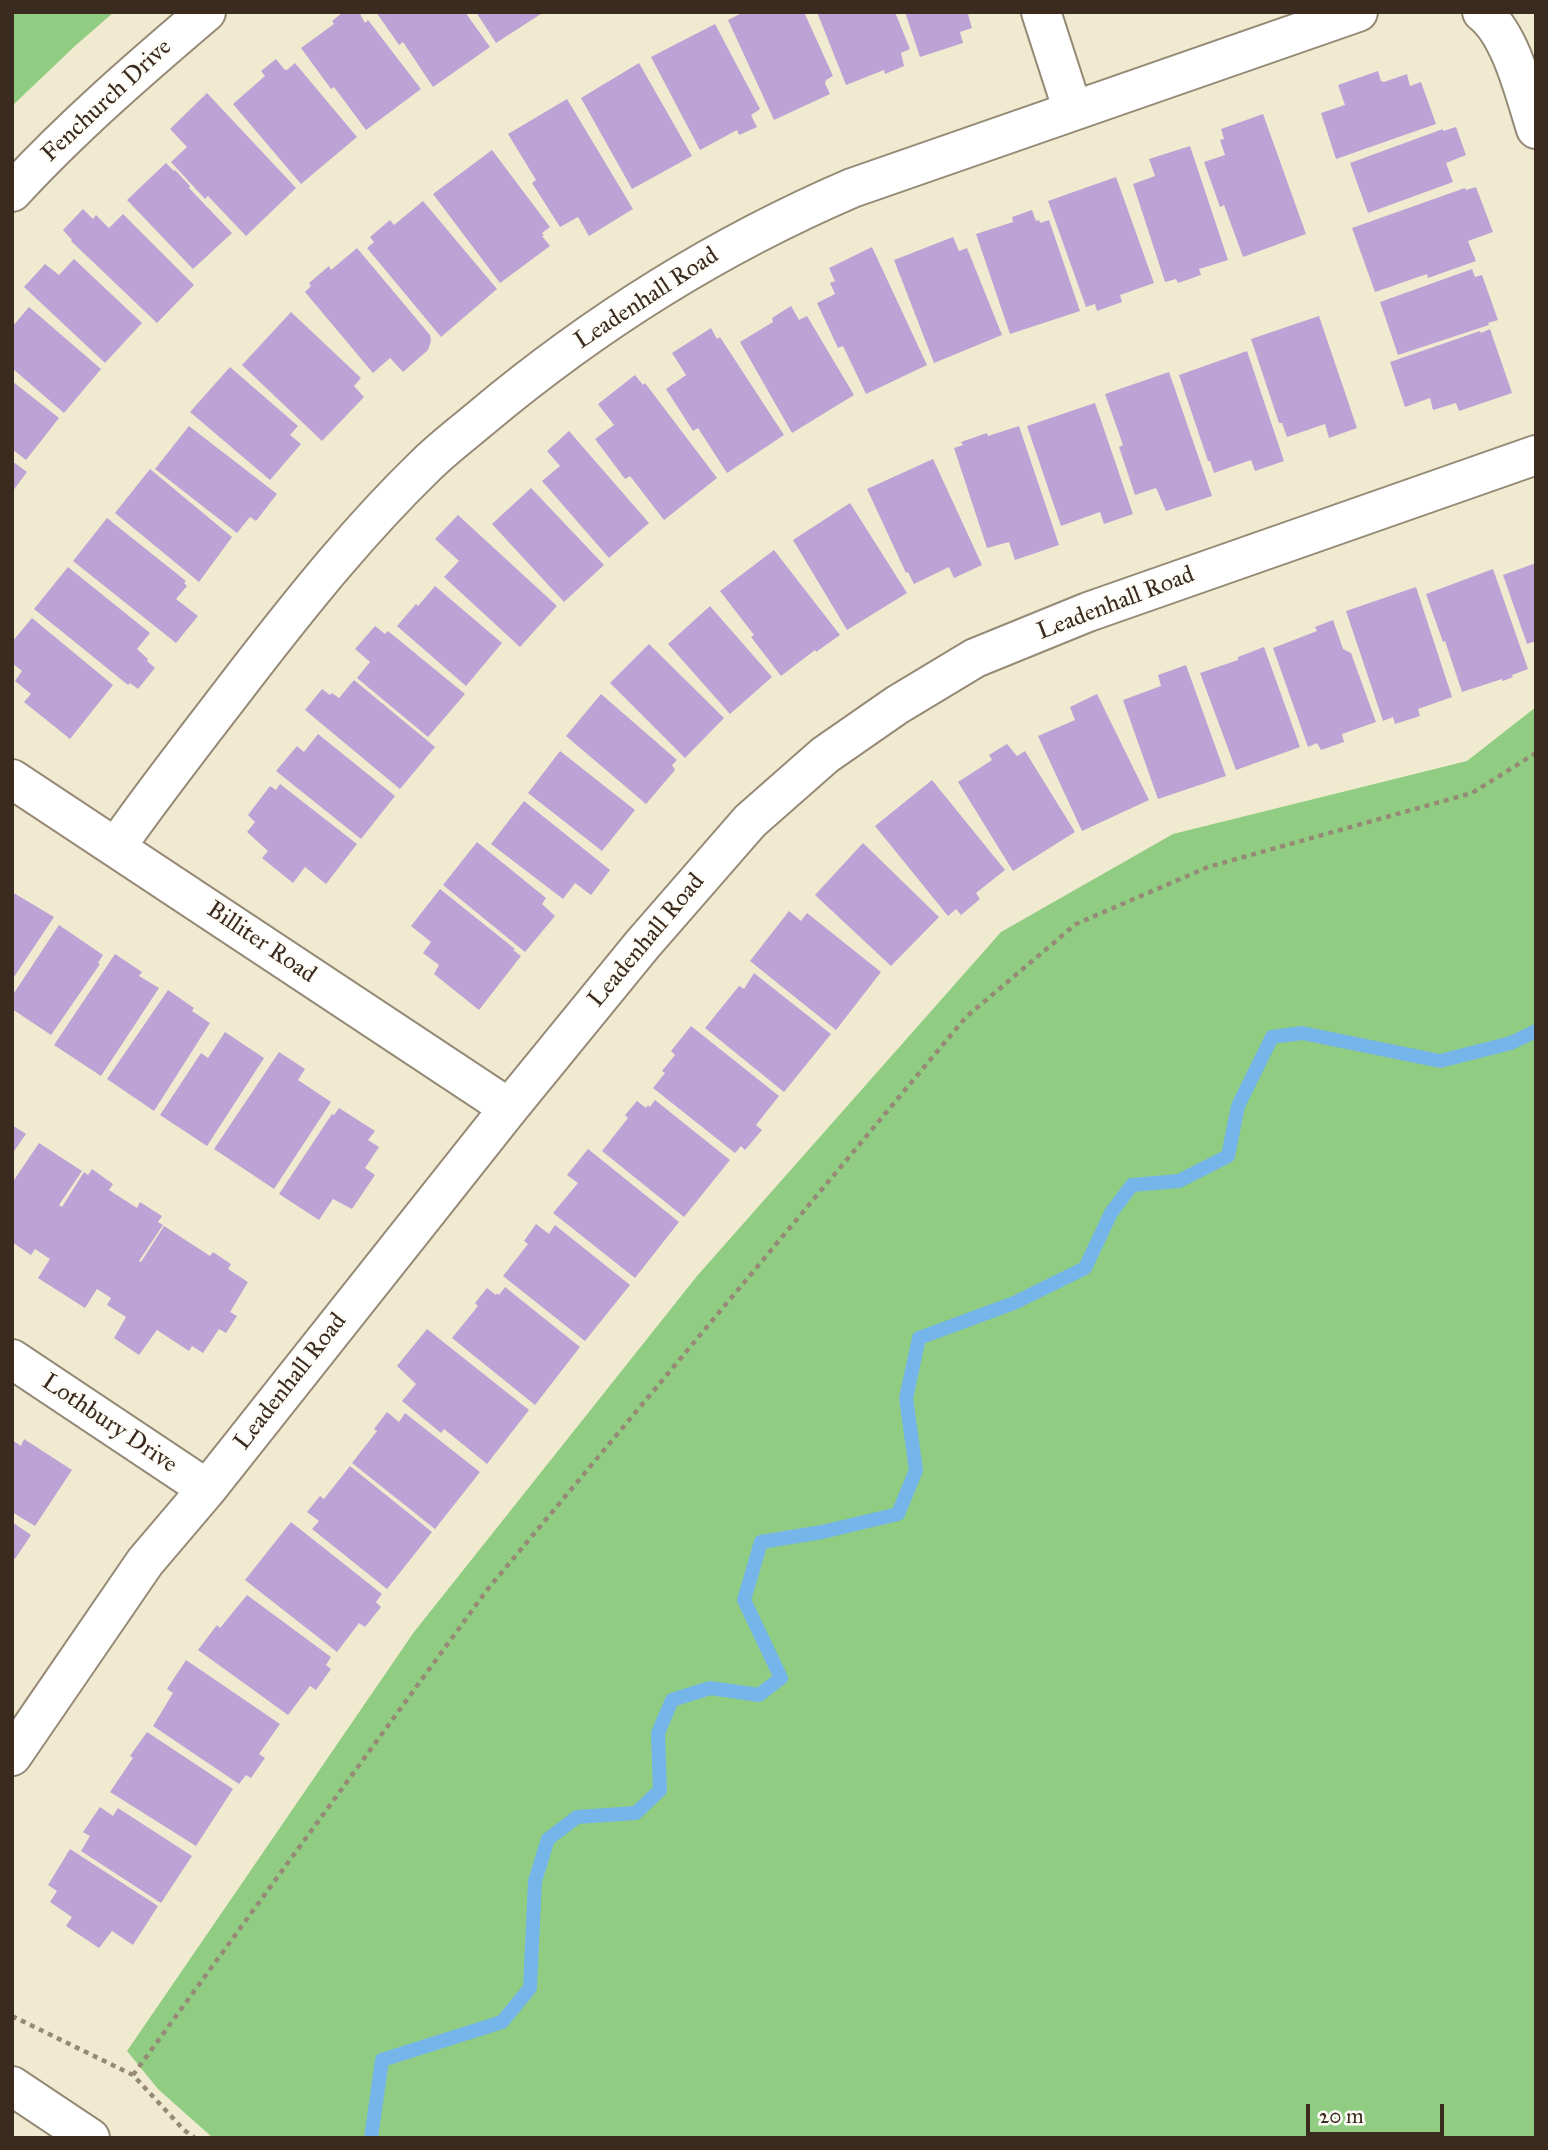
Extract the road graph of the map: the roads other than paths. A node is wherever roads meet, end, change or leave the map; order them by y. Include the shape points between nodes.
1 (206, 12) edge
2 (1041, 12) edge
3 (1358, 12) edge
4 (1482, 12) edge
5 (1073, 111) junction
6 (1536, 129) edge
7 (12, 192) edge
8 (1536, 455) edge
9 (12, 779) edge
10 (116, 847) junction
11 (509, 1108) junction
12 (12, 1360) edge
13 (206, 1489) junction
14 (12, 1756) edge
15 (12, 2086) edge
16 (90, 2138) edge

1 - 7 street, Fenchurch Drive via 137,71
2 - 5 street
3 - 5 street, Leadenhall Road
4 - 6 street via 1510,50
5 - 10 street, Leadenhall Road via 909,167 796,212 618,314 527,380 426,465 364,529 299,606
8 - 11 street, Leadenhall Road via 1088,612 975,659 897,705 825,755 750,821
9 - 10 street, Billiter Road
10 - 11 street, Billiter Road
11 - 13 street, Leadenhall Road
12 - 13 street, Lothbury Drive
13 - 14 street, Leadenhall Road via 145,1562
15 - 16 street

